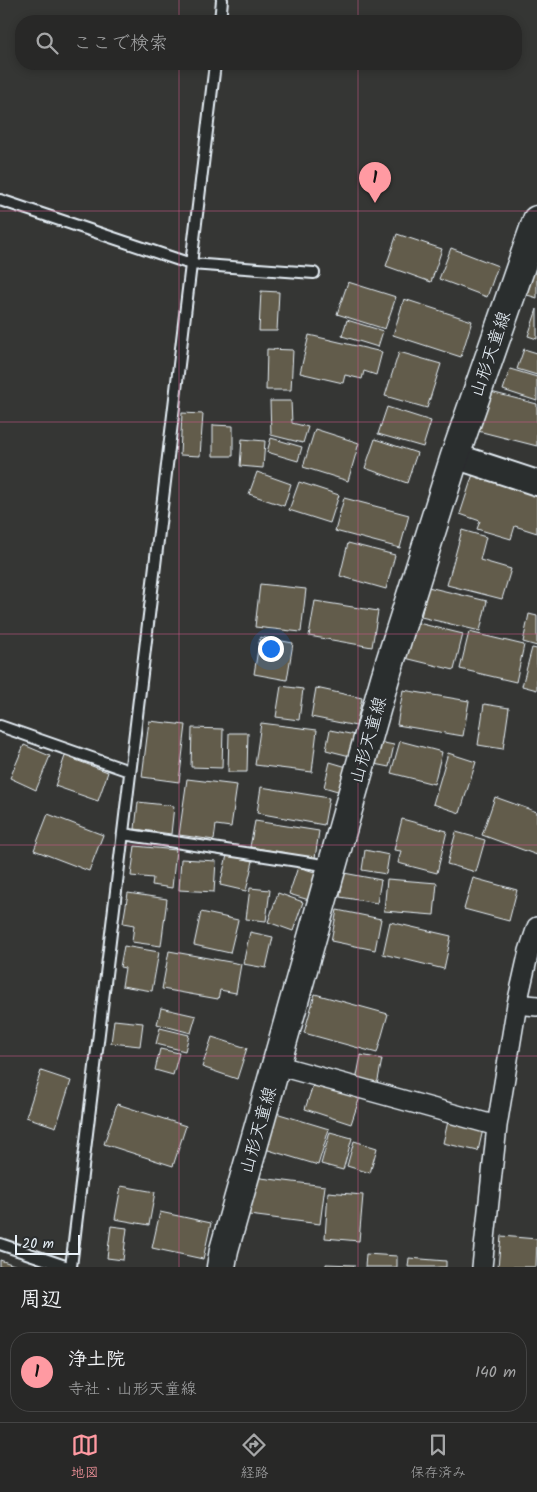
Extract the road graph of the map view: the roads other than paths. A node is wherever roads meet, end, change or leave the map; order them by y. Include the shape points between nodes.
1 (222, 0) edge
2 (221, 15) edge
3 (214, 70) edge
4 (0, 200) edge
5 (537, 220) edge
6 (191, 264) junction
7 (314, 273) dead end
8 (455, 456) junction
9 (537, 483) edge
10 (0, 726) edge
11 (129, 771) junction
12 (123, 834) junction
13 (332, 867) junction
14 (537, 927) edge
15 (517, 1004) junction
16 (537, 1006) edge
17 (276, 1065) junction
18 (497, 1126) junction
19 (0, 1244) edge
20 (70, 1267) edge
21 (221, 1267) edge
22 (482, 1267) edge

1 - 2 lane
3 - 6 lane
4 - 6 lane
5 - 8 main road, 山形天童線
6 - 7 lane
6 - 11 lane
8 - 9 street
8 - 13 main road, 山形天童線 via 388,669
10 - 11 lane
11 - 12 lane
12 - 13 lane
12 - 20 lane
13 - 17 main road, 山形天童線
14 - 15 street
15 - 16 street
15 - 18 street
17 - 18 street
17 - 21 main road, 山形天童線
18 - 22 street
19 - 20 lane

